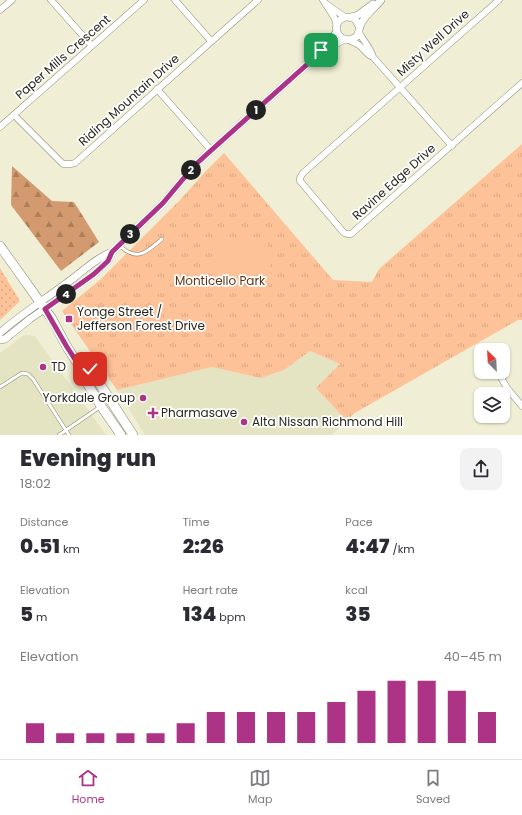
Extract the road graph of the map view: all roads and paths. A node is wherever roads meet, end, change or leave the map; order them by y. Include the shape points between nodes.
1 (12, 0) edge
2 (51, 0) edge
3 (144, 0) edge
4 (175, 0) edge
5 (258, 0) edge
6 (381, 0) edge
7 (499, 0) edge
8 (324, 1) edge
9 (0, 10) edge
10 (348, 17) junction
11 (337, 28) junction
12 (359, 29) junction
13 (347, 40) junction
14 (211, 41) junction
15 (92, 46) junction
16 (373, 57) junction
17 (312, 60) junction
18 (522, 83) edge
19 (400, 88) junction
20 (157, 89) junction
21 (14, 115) junction
22 (0, 128) edge
23 (452, 146) junction
24 (211, 150) junction
25 (162, 239) dead end
26 (119, 245) junction
27 (0, 246) edge
28 (43, 306) junction
29 (0, 333) edge
30 (0, 340) edge
31 (78, 364) junction
32 (502, 379) edge
33 (0, 387) edge
34 (520, 398) edge
35 (101, 406) junction
36 (522, 406) edge
37 (66, 430) junction
38 (58, 435) edge
39 (70, 435) edge
40 (121, 435) edge
41 (133, 435) edge

1 - 9 street
2 - 15 street
3 - 15 street, Paper Mills Crescent
4 - 14 street
5 - 14 street, Riding Mountain Drive
6 - 10 street via 358,15
6 - 12 street via 363,19
7 - 19 street, Misty Well Drive
8 - 10 street
8 - 11 street
10 - 11 street via 340,20
10 - 12 street via 357,21
11 - 13 street via 340,36
11 - 17 street
12 - 13 street via 354,38
12 - 16 street
13 - 16 street
13 - 17 street via 335,44
14 - 20 street, Riding Mountain Drive
15 - 21 street, Paper Mills Crescent
16 - 19 street
17 - 24 street
18 - 23 street, Ravine Edge Drive
19 - 23 street
19 - 23 street, Ravine Edge Drive via 300,178 302,185 344,233 355,231
20 - 21 street, Riding Mountain Drive via 70,164 63,164
20 - 24 street
21 - 22 street, Paper Mills Crescent
24 - 26 street via 163,203
25 - 26 lane via 144,253 137,254 127,252
26 - 28 street via 108,261 94,274
27 - 28 main road
28 - 29 street
28 - 30 street via 5,339
28 - 31 main road
31 - 35 main road
31 - 41 main road via 90,369
32 - 34 street via 507,388
33 - 37 lane via 22,373 28,374
34 - 36 street
35 - 37 lane
35 - 40 main road
37 - 38 lane
37 - 39 lane

